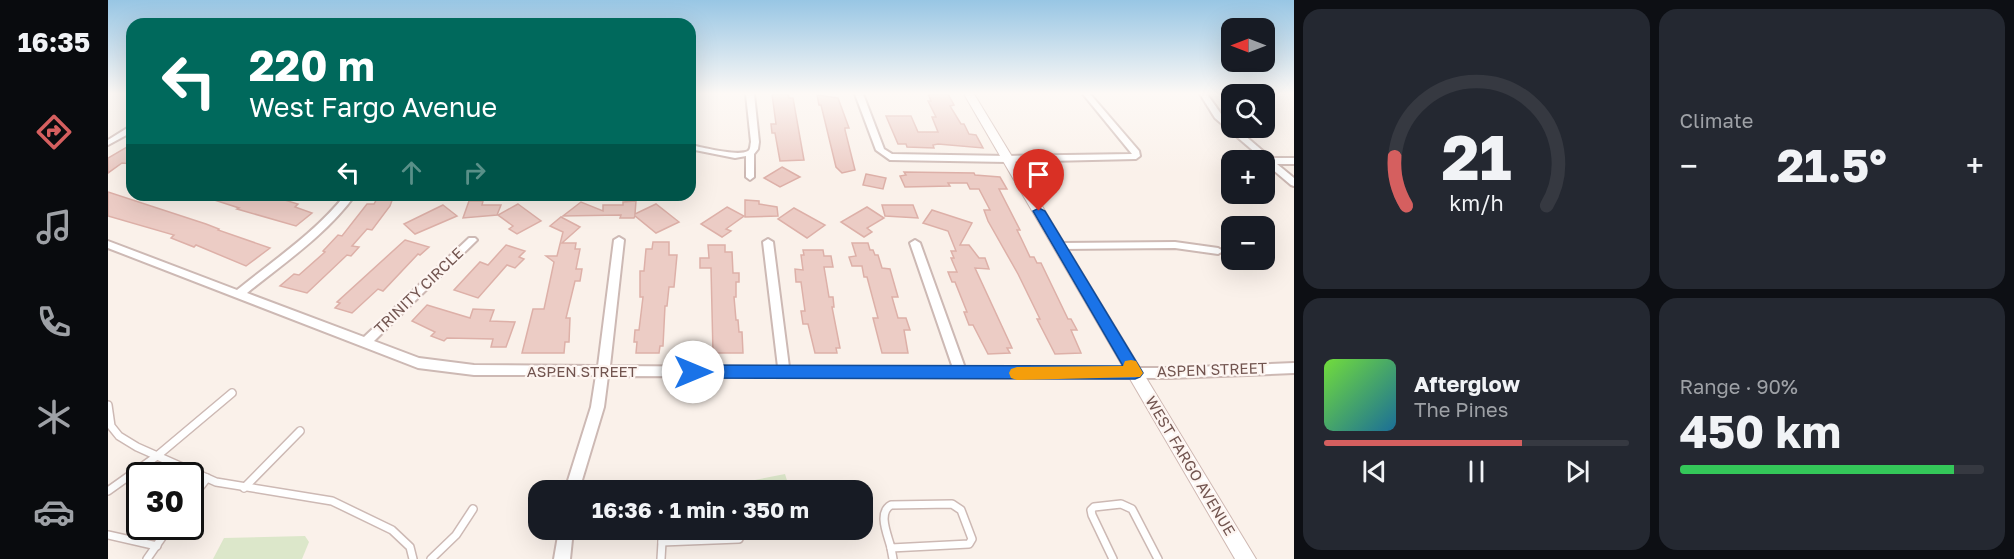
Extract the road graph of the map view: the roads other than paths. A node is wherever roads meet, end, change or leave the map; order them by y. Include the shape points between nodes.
1 (753, 120) edge
2 (869, 120) edge
3 (985, 120) edge
4 (1108, 120) edge
5 (1223, 120) edge
6 (126, 132) edge
7 (108, 143) edge
8 (696, 148) edge
9 (1256, 150) edge
10 (750, 153) junction
11 (1008, 159) junction
12 (1275, 161) edge
13 (1294, 161) edge
14 (1275, 167) edge
15 (750, 177) dead end
16 (1294, 183) edge
17 (346, 201) edge
18 (472, 240) dead end
19 (619, 240) dead end
20 (768, 242) dead end
21 (915, 243) dead end
22 (114, 246) edge
23 (1060, 246) junction
24 (1218, 251) dead end
25 (108, 255) edge
26 (239, 294) junction
27 (365, 343) junction
28 (1294, 368) edge
29 (784, 371) junction
30 (603, 372) junction
31 (961, 373) junction
32 (1135, 373) junction
33 (232, 393) dead end
34 (108, 405) edge
35 (300, 430) dead end
36 (157, 456) junction
37 (207, 477) junction
38 (575, 480) edge
39 (204, 481) edge
40 (244, 488) junction
41 (108, 491) edge
42 (473, 509) dead end
43 (108, 535) edge
44 (160, 540) edge
45 (565, 540) edge
46 (714, 540) edge
47 (662, 542) joint
48 (156, 546) junction
49 (891, 548) junction
50 (147, 559) edge
51 (413, 559) edge
52 (431, 559) edge
53 (562, 559) edge
54 (661, 559) edge
55 (893, 559) edge
56 (1113, 559) edge
57 (1158, 559) edge
58 (1246, 559) edge

1 - 10 street via 755,142
2 - 11 street via 885,156
3 - 11 main road, WEST FARGO AVENUE
4 - 11 street via 1136,156
5 - 9 street
6 - 7 street
8 - 10 street via 735,155
10 - 15 street
11 - 23 main road, WEST FARGO AVENUE
12 - 13 street
14 - 16 street
17 - 26 street via 313,236
18 - 27 street, TRINITY CIRCLE
19 - 30 street
20 - 29 street
21 - 31 street
22 - 25 street
22 - 26 street, ASPEN STREET
23 - 24 street via 1175,245
23 - 32 main road, WEST FARGO AVENUE
26 - 27 street, ASPEN STREET
27 - 30 street, ASPEN STREET via 418,363 450,367 501,372
28 - 32 street, ASPEN STREET
29 - 30 street, ASPEN STREET
29 - 31 street, ASPEN STREET
30 - 38 street via 596,418
31 - 32 street, ASPEN STREET
32 - 58 main road, WEST FARGO AVENUE
33 - 36 lane
34 - 36 lane via 111,426 119,436
35 - 40 lane
36 - 37 lane
36 - 41 lane
37 - 39 lane
37 - 40 lane
40 - 51 lane via 332,501 392,530 410,547
42 - 52 lane via 456,535
43 - 48 lane
44 - 48 lane
45 - 53 street
46 - 47 lane
47 - 54 lane
48 - 50 lane
49 - 49 lane via 884,514 891,505 957,506 972,539 969,544
49 - 55 lane
56 - 57 lane via 1092,515 1094,507 1121,504 1132,509

